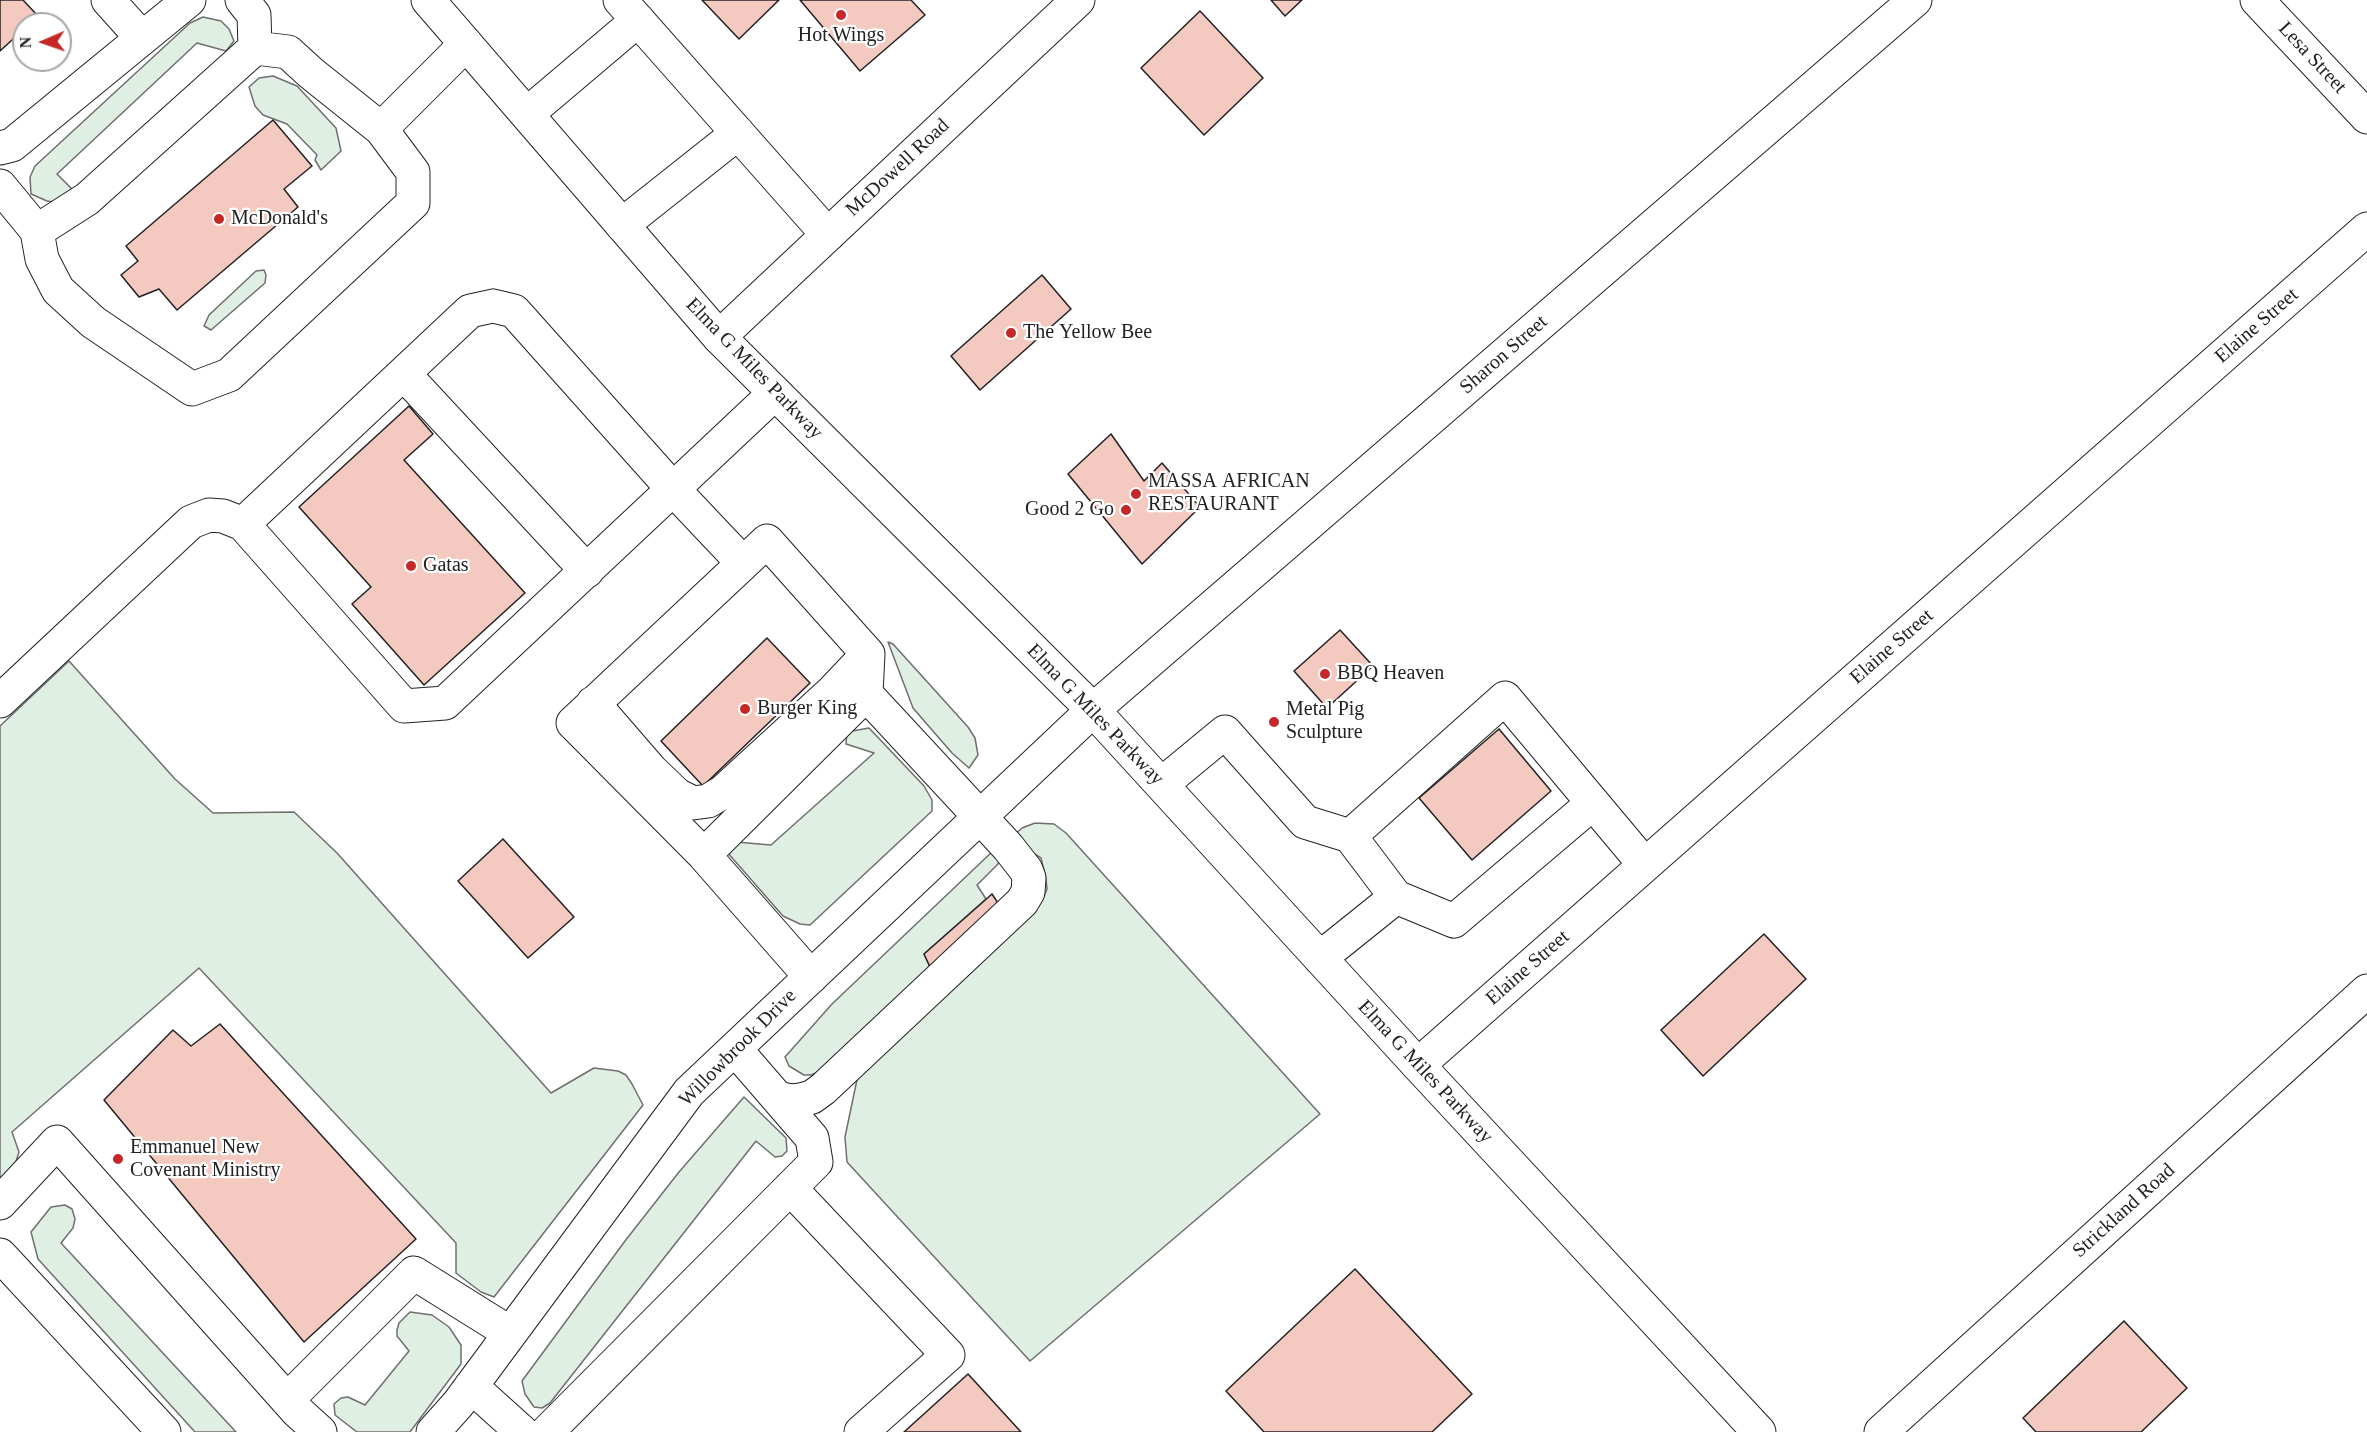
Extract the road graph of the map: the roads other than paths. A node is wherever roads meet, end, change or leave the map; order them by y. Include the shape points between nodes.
1 (108, 0) edge
2 (189, 0) edge
3 (242, 0) edge
4 (428, 0) edge
5 (1078, 0) edge
6 (1915, 0) edge
7 (2257, 0) edge
8 (629, 10) edge
9 (142, 38) junction
10 (466, 44) junction
11 (255, 48) junction
12 (527, 114) junction
13 (2367, 117) edge
14 (381, 129) junction
15 (738, 134) junction
16 (0, 148) edge
17 (0, 186) edge
18 (622, 225) junction
19 (2367, 229) edge
20 (37, 231) junction
21 (828, 235) junction
22 (719, 337) junction
23 (404, 374) junction
24 (775, 393) junction
25 (673, 489) junction
26 (243, 524) junction
27 (742, 563) junction
28 (587, 571) junction
29 (868, 654) junction
30 (866, 694) junction
31 (0, 700) edge
32 (1093, 710) junction
33 (583, 713) junction
34 (1162, 784) junction
35 (1593, 803) junction
36 (980, 817) junction
37 (1350, 836) junction
38 (704, 855) junction
39 (1645, 864) junction
40 (1396, 897) junction
41 (1320, 958) junction
42 (811, 977) junction
43 (2367, 991) edge
44 (735, 1049) junction
45 (1418, 1065) junction
46 (778, 1098) junction
47 (790, 1188) junction
48 (0, 1203) edge
49 (0, 1255) edge
50 (510, 1333) junction
51 (471, 1386) junction
52 (287, 1400) junction
53 (164, 1432) edge
54 (320, 1432) edge
55 (433, 1432) edge
56 (522, 1432) edge
57 (547, 1432) edge
58 (861, 1432) edge
59 (1760, 1432) edge
60 (1881, 1432) edge

1 - 9 street
2 - 9 street
3 - 11 street via 254,15
4 - 10 street, Elma G Miles Parkway
5 - 21 street, McDowell Road
6 - 32 street, Sharon Street
7 - 13 street, Lesa Street
8 - 12 street
8 - 15 street
9 - 16 street via 12,145
10 - 12 street, Elma G Miles Parkway
10 - 14 street
11 - 14 street via 288,52
11 - 20 street via 87,199
12 - 18 street, Elma G Miles Parkway
14 - 20 street via 413,172 412,203 229,375 192,389 93,322 58,290 42,259
15 - 18 street
15 - 21 street
17 - 20 street
18 - 22 street, Elma G Miles Parkway
19 - 39 street, Elaine Street
21 - 22 street, McDowell Road
22 - 24 street, Elma G Miles Parkway
23 - 25 street via 470,311 493,306 514,311
23 - 26 street
23 - 28 street
24 - 25 street
24 - 32 street, Elma G Miles Parkway
25 - 27 street
25 - 28 street
26 - 28 street via 404,706 445,703
26 - 31 street via 209,515 191,522
27 - 29 street via 766,541
27 - 33 street
29 - 30 street
29 - 33 street via 831,693 723,792 708,801 693,803 677,795
30 - 36 street
30 - 38 street
32 - 34 street, Elma G Miles Parkway
32 - 36 street, Willowbrook Drive
33 - 38 street
34 - 37 street via 1225,732 1305,822
34 - 41 street, Elma G Miles Parkway
35 - 37 street via 1505,698
35 - 39 street
35 - 40 street via 1454,921
36 - 42 street, Willowbrook Drive
36 - 46 street via 1026,870 1029,884 1022,902 822,1089 801,1100
37 - 40 street
38 - 42 street
39 - 45 street, Elaine Street
40 - 41 street
41 - 45 street, Elma G Miles Parkway
42 - 44 street, Willowbrook Drive
43 - 60 street, Strickland Road
44 - 46 street
44 - 50 street, Willowbrook Drive via 689,1092
45 - 59 street, Elma G Miles Parkway
46 - 47 street via 812,1138 816,1162
47 - 57 street
47 - 58 street via 948,1354
48 - 52 street via 57,1142
49 - 53 street
50 - 51 street, Willowbrook Drive
50 - 52 street via 414,1273
51 - 55 street, Willowbrook Drive
51 - 56 street
52 - 54 street

